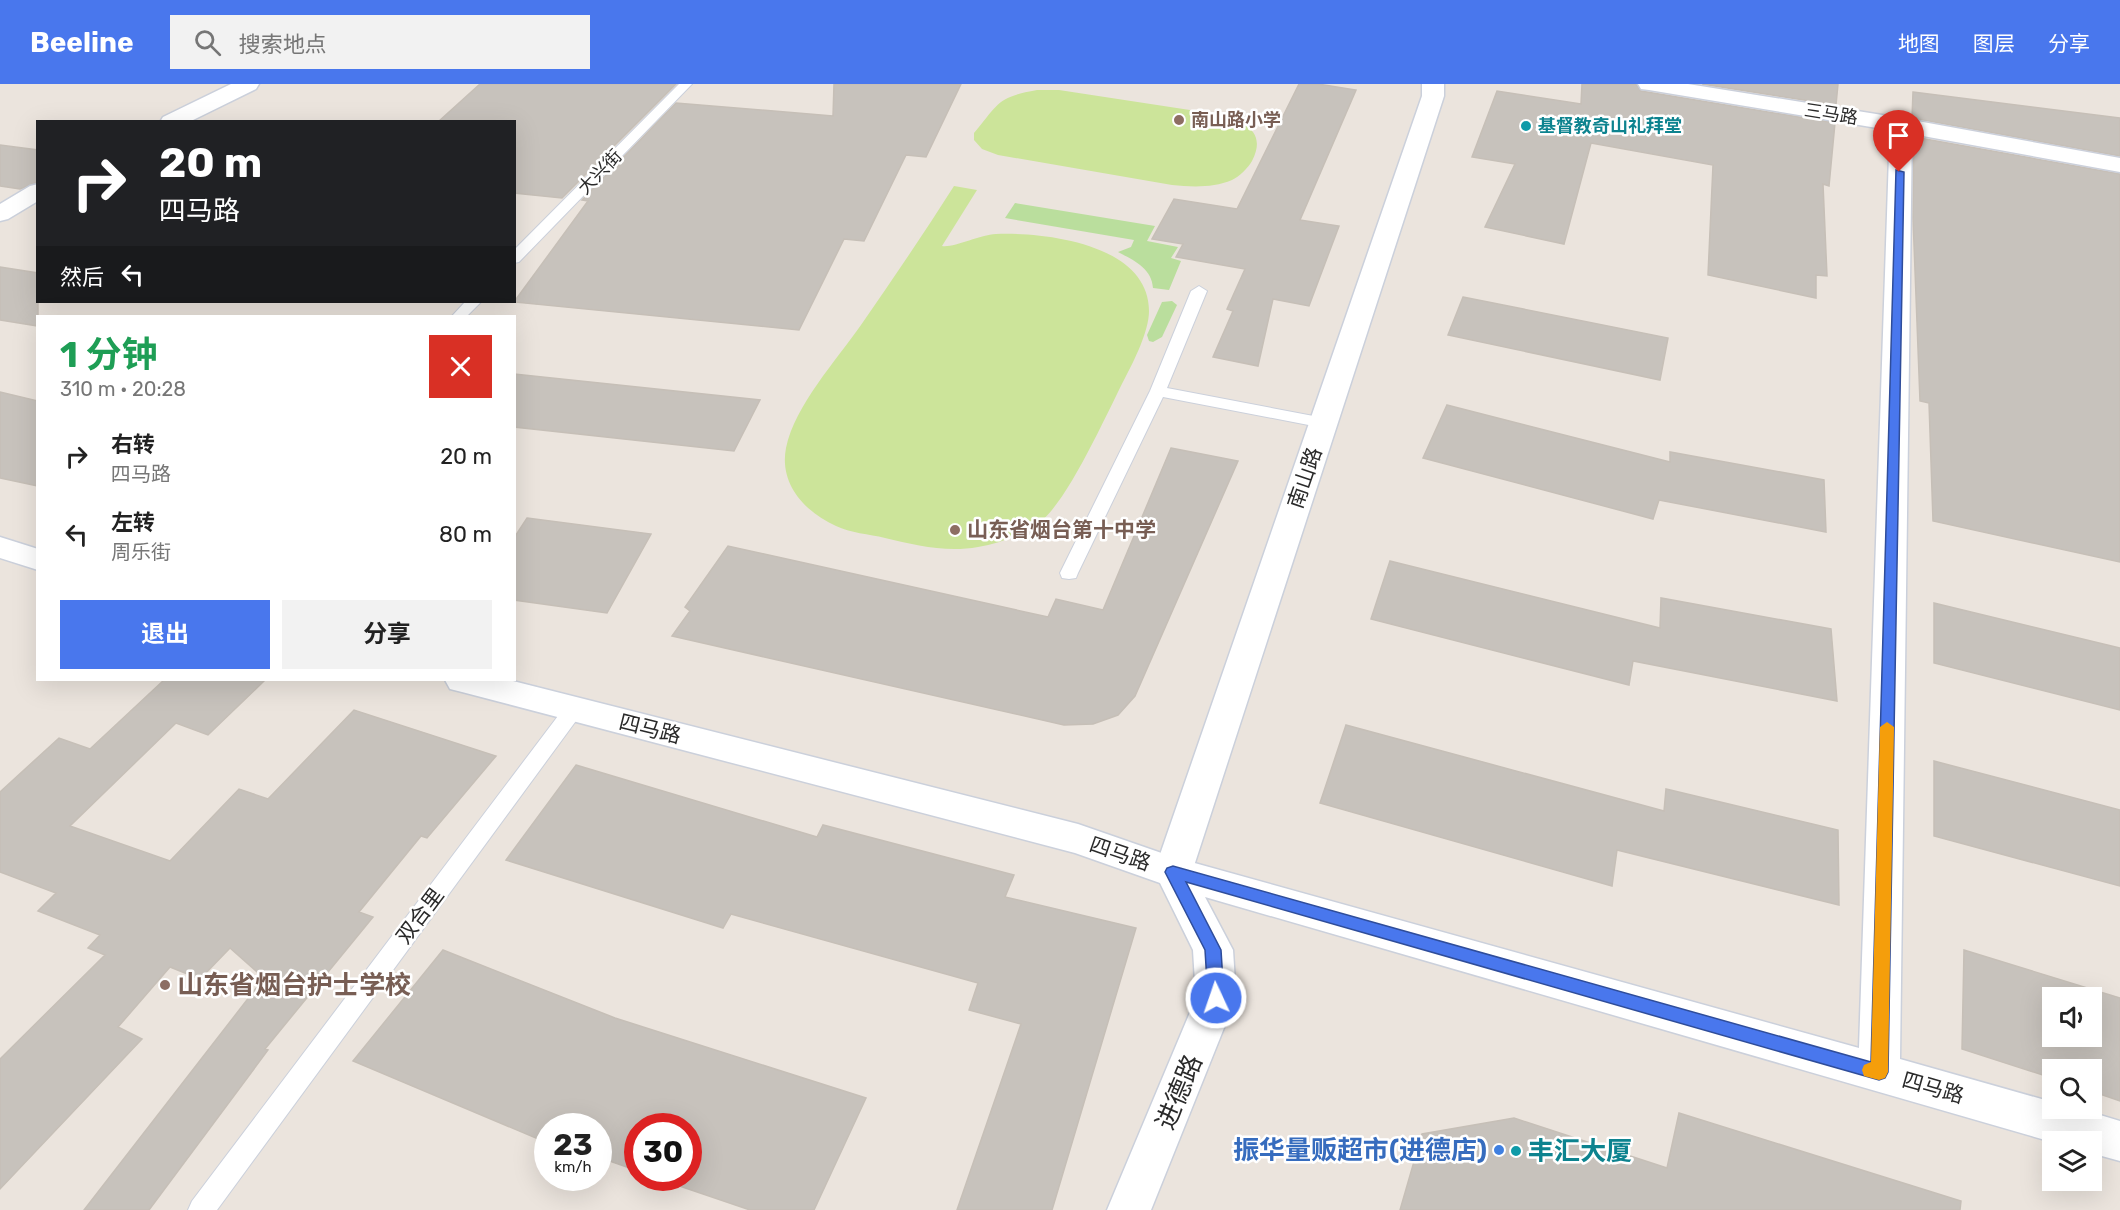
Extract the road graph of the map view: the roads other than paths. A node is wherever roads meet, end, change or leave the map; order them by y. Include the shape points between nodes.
1 (248, 84) edge
2 (686, 84) edge
3 (1433, 84) edge
4 (1649, 84) edge
5 (175, 120) edge
6 (1900, 125) junction
7 (2120, 165) edge
8 (36, 192) edge
9 (0, 214) edge
10 (516, 258) edge
11 (1199, 291) dead end
12 (472, 303) edge
13 (460, 315) edge
14 (1158, 392) junction
15 (1324, 423) junction
16 (0, 547) edge
17 (36, 559) edge
18 (1069, 573) dead end
19 (466, 681) edge
20 (574, 710) junction
21 (1173, 872) junction
22 (1879, 1072) junction
23 (2120, 1141) edge
24 (201, 1210) edge
25 (1129, 1210) edge

1 - 5 street
2 - 10 lane, 大兴街
3 - 15 street, 南山路 via 1433,96
4 - 6 street, 三马路
6 - 7 street, 三马路
6 - 22 street
8 - 9 street
11 - 14 lane
12 - 13 lane
14 - 15 lane
14 - 18 lane
15 - 21 street, 南山路
16 - 17 street
19 - 20 street, 四马路
20 - 21 street, 四马路 via 1078,839
20 - 24 lane, 双合里
21 - 22 street, 四马路
21 - 25 street, 进德路 via 1213,950 1216,998
22 - 23 street, 四马路

